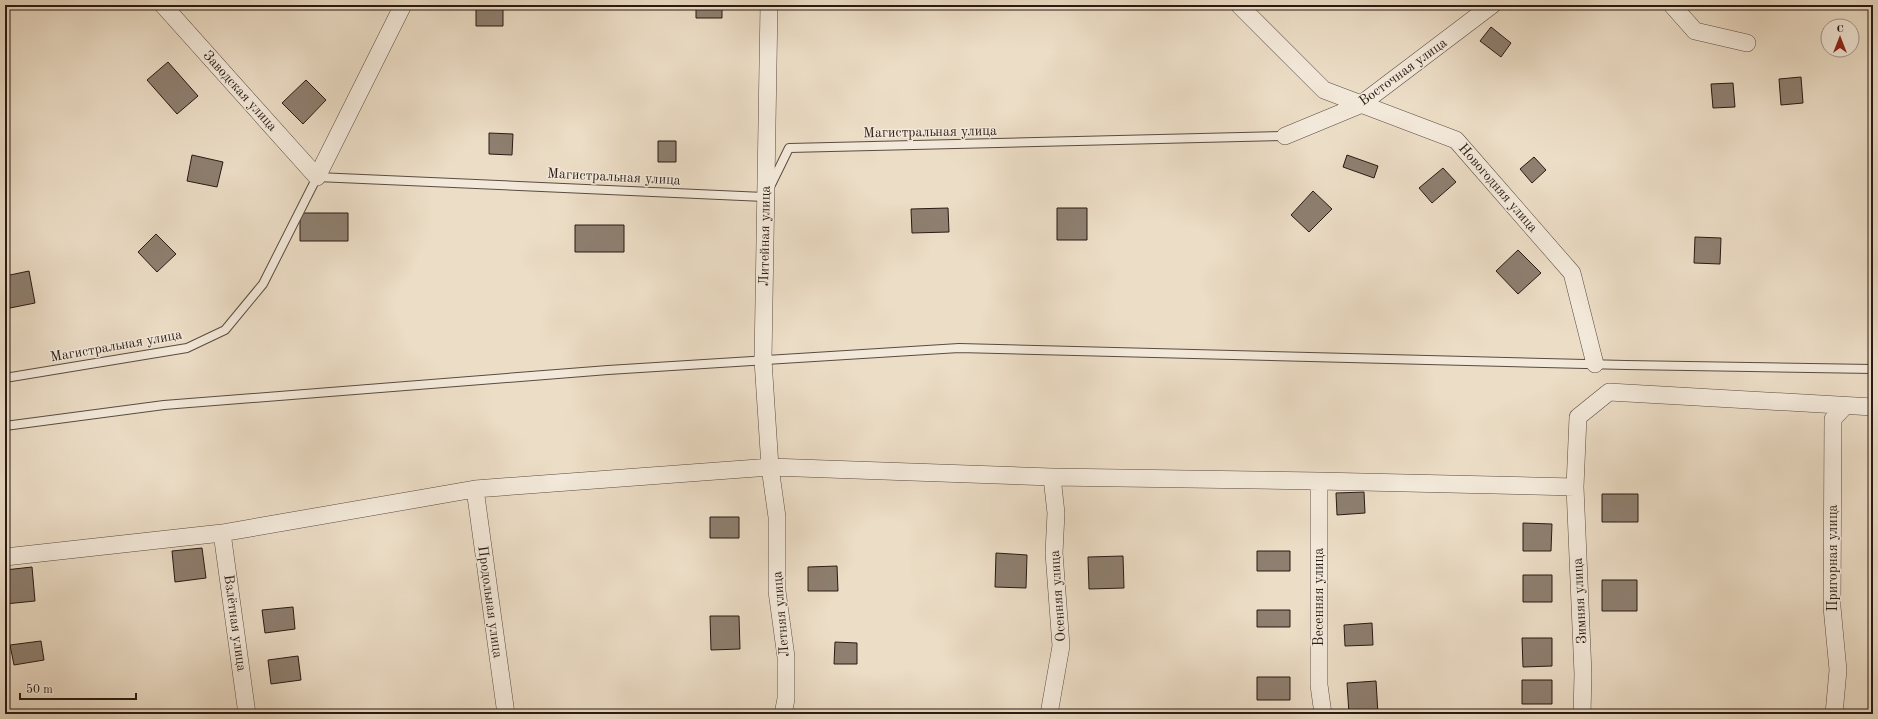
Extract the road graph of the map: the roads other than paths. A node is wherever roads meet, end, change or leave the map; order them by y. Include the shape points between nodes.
1 (163, 5) edge
2 (403, 5) edge
3 (769, 5) edge
4 (1239, 5) edge
5 (1492, 5) edge
6 (1672, 5) edge
7 (1747, 43) dead end
8 (1360, 105) junction
9 (1285, 136) joint
10 (317, 177) junction
11 (766, 197) junction
12 (763, 360) junction
13 (1595, 364) junction
14 (1873, 369) edge
15 (5, 378) edge
16 (1845, 406) junction
17 (1873, 407) edge
18 (5, 426) edge
19 (770, 467) junction
20 (1052, 477) junction
21 (1319, 481) junction
22 (1575, 487) junction
23 (474, 489) junction
24 (222, 533) junction
25 (5, 557) edge
26 (247, 714) edge
27 (506, 714) edge
28 (783, 714) edge
29 (1049, 714) edge
30 (1322, 714) edge
31 (1582, 714) edge
32 (1834, 714) edge

1 - 10 street, Заводская улица
2 - 10 street
3 - 11 street, Литейная улица
4 - 8 street, Новогодняя улица via 1324,90
5 - 8 street, Восточная улица
6 - 7 street via 1695,31
8 - 9 street, Восточная улица
8 - 13 street, Новогодняя улица via 1456,140 1572,273
9 - 11 lane, Магистральная улица via 789,148
10 - 11 lane, Магистральная улица
10 - 15 lane, Магистральная улица via 263,284 225,330 187,348
11 - 12 street, Литейная улица
12 - 13 lane via 959,348
12 - 18 lane via 164,405
12 - 19 street, Литейная улица
13 - 14 lane
16 - 17 street, Зимняя улица
16 - 22 street, Зимняя улица via 1608,392 1578,417
16 - 32 street, Пригорная улица via 1833,419 1832,607 1838,670
19 - 20 street
19 - 23 street
19 - 28 street, Летняя улица via 777,518 777,591 786,657 786,699
20 - 21 street
20 - 29 street, Осенняя улица via 1056,512 1054,554 1061,646
21 - 22 street
21 - 30 street, Весенняя улица via 1319,685
22 - 31 street, Зимняя улица via 1583,674
23 - 24 street
23 - 27 street, Продольная улица
24 - 25 street
24 - 26 street, Взлётная улица

